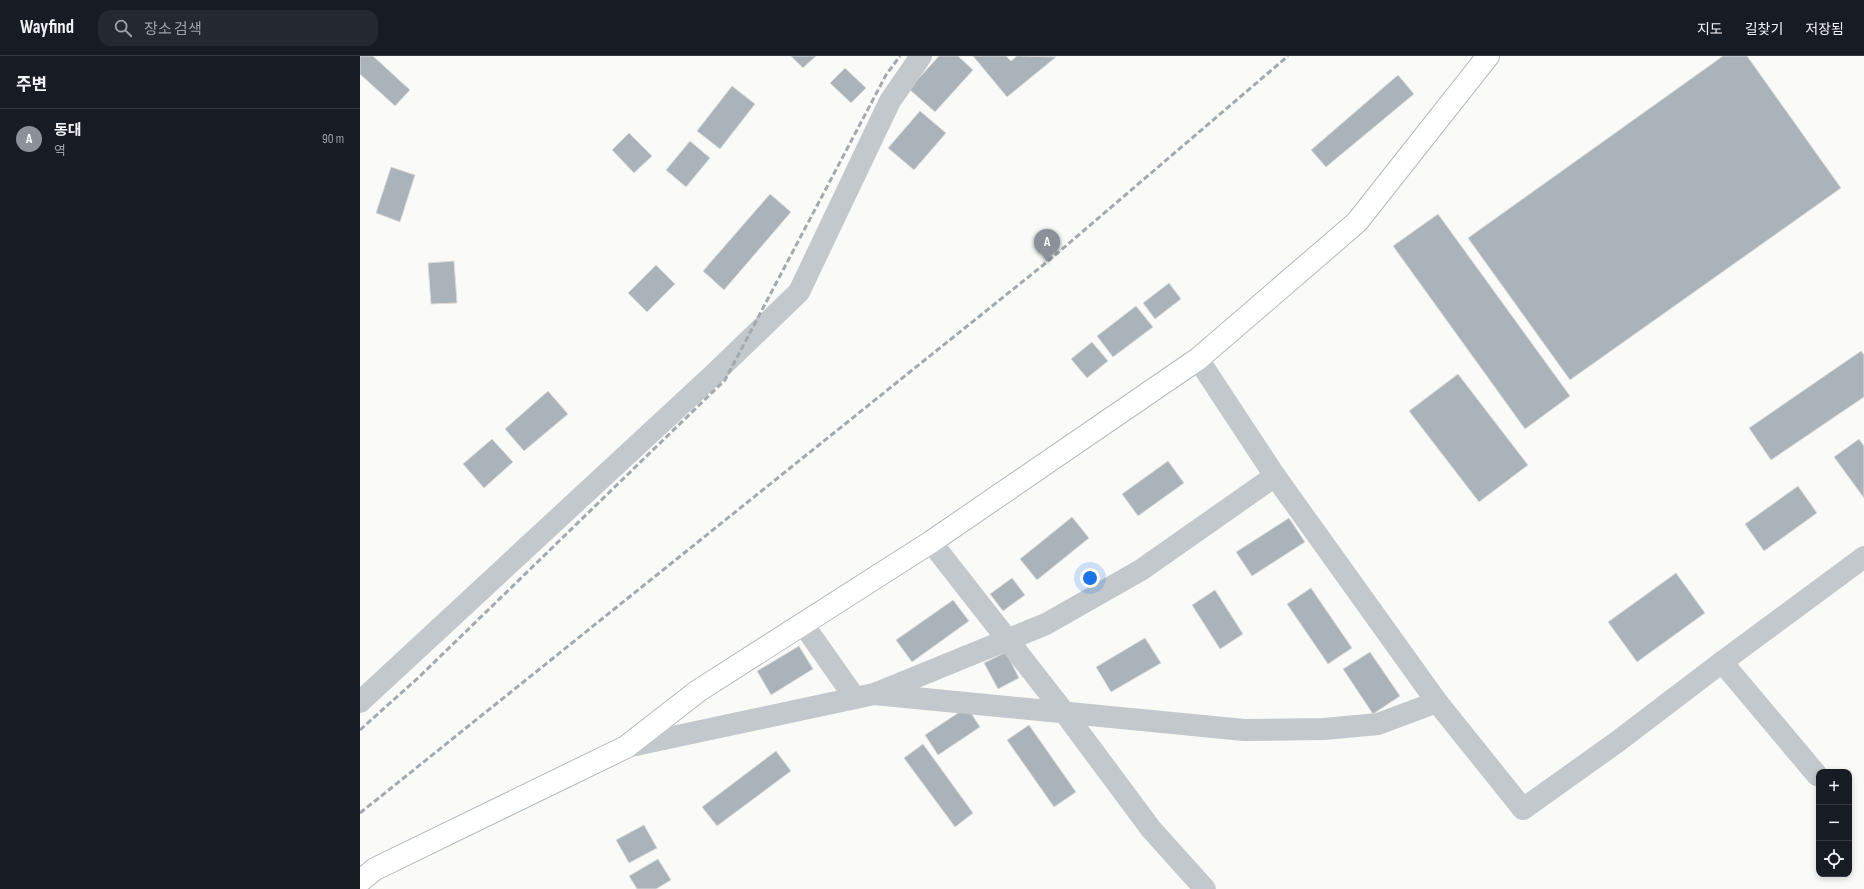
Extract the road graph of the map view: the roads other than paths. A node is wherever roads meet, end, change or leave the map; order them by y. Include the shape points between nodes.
1 (921, 56) edge
2 (1488, 56) edge
3 (1198, 359) junction
4 (1275, 476) junction
5 (931, 542) junction
6 (1864, 557) edge
7 (803, 624) junction
8 (1006, 640) junction
9 (1722, 662) junction
10 (865, 696) junction
11 (360, 702) edge
12 (1438, 702) junction
13 (1064, 712) junction
14 (626, 747) junction
15 (1816, 774) edge
16 (360, 882) edge
17 (1205, 889) edge

1 - 11 street via 890,101 799,292
2 - 3 street via 1357,222
3 - 4 street
3 - 5 street
4 - 8 street via 1141,570 1046,624
4 - 12 street
5 - 7 street
5 - 8 street
6 - 9 street
7 - 10 street
7 - 14 street via 698,691
8 - 10 street
8 - 13 street
9 - 12 street via 1617,742 1523,808
9 - 15 street
10 - 13 street
10 - 14 street
12 - 13 street via 1378,724 1324,729 1244,730
13 - 17 street via 1151,829
14 - 16 street via 375,869

